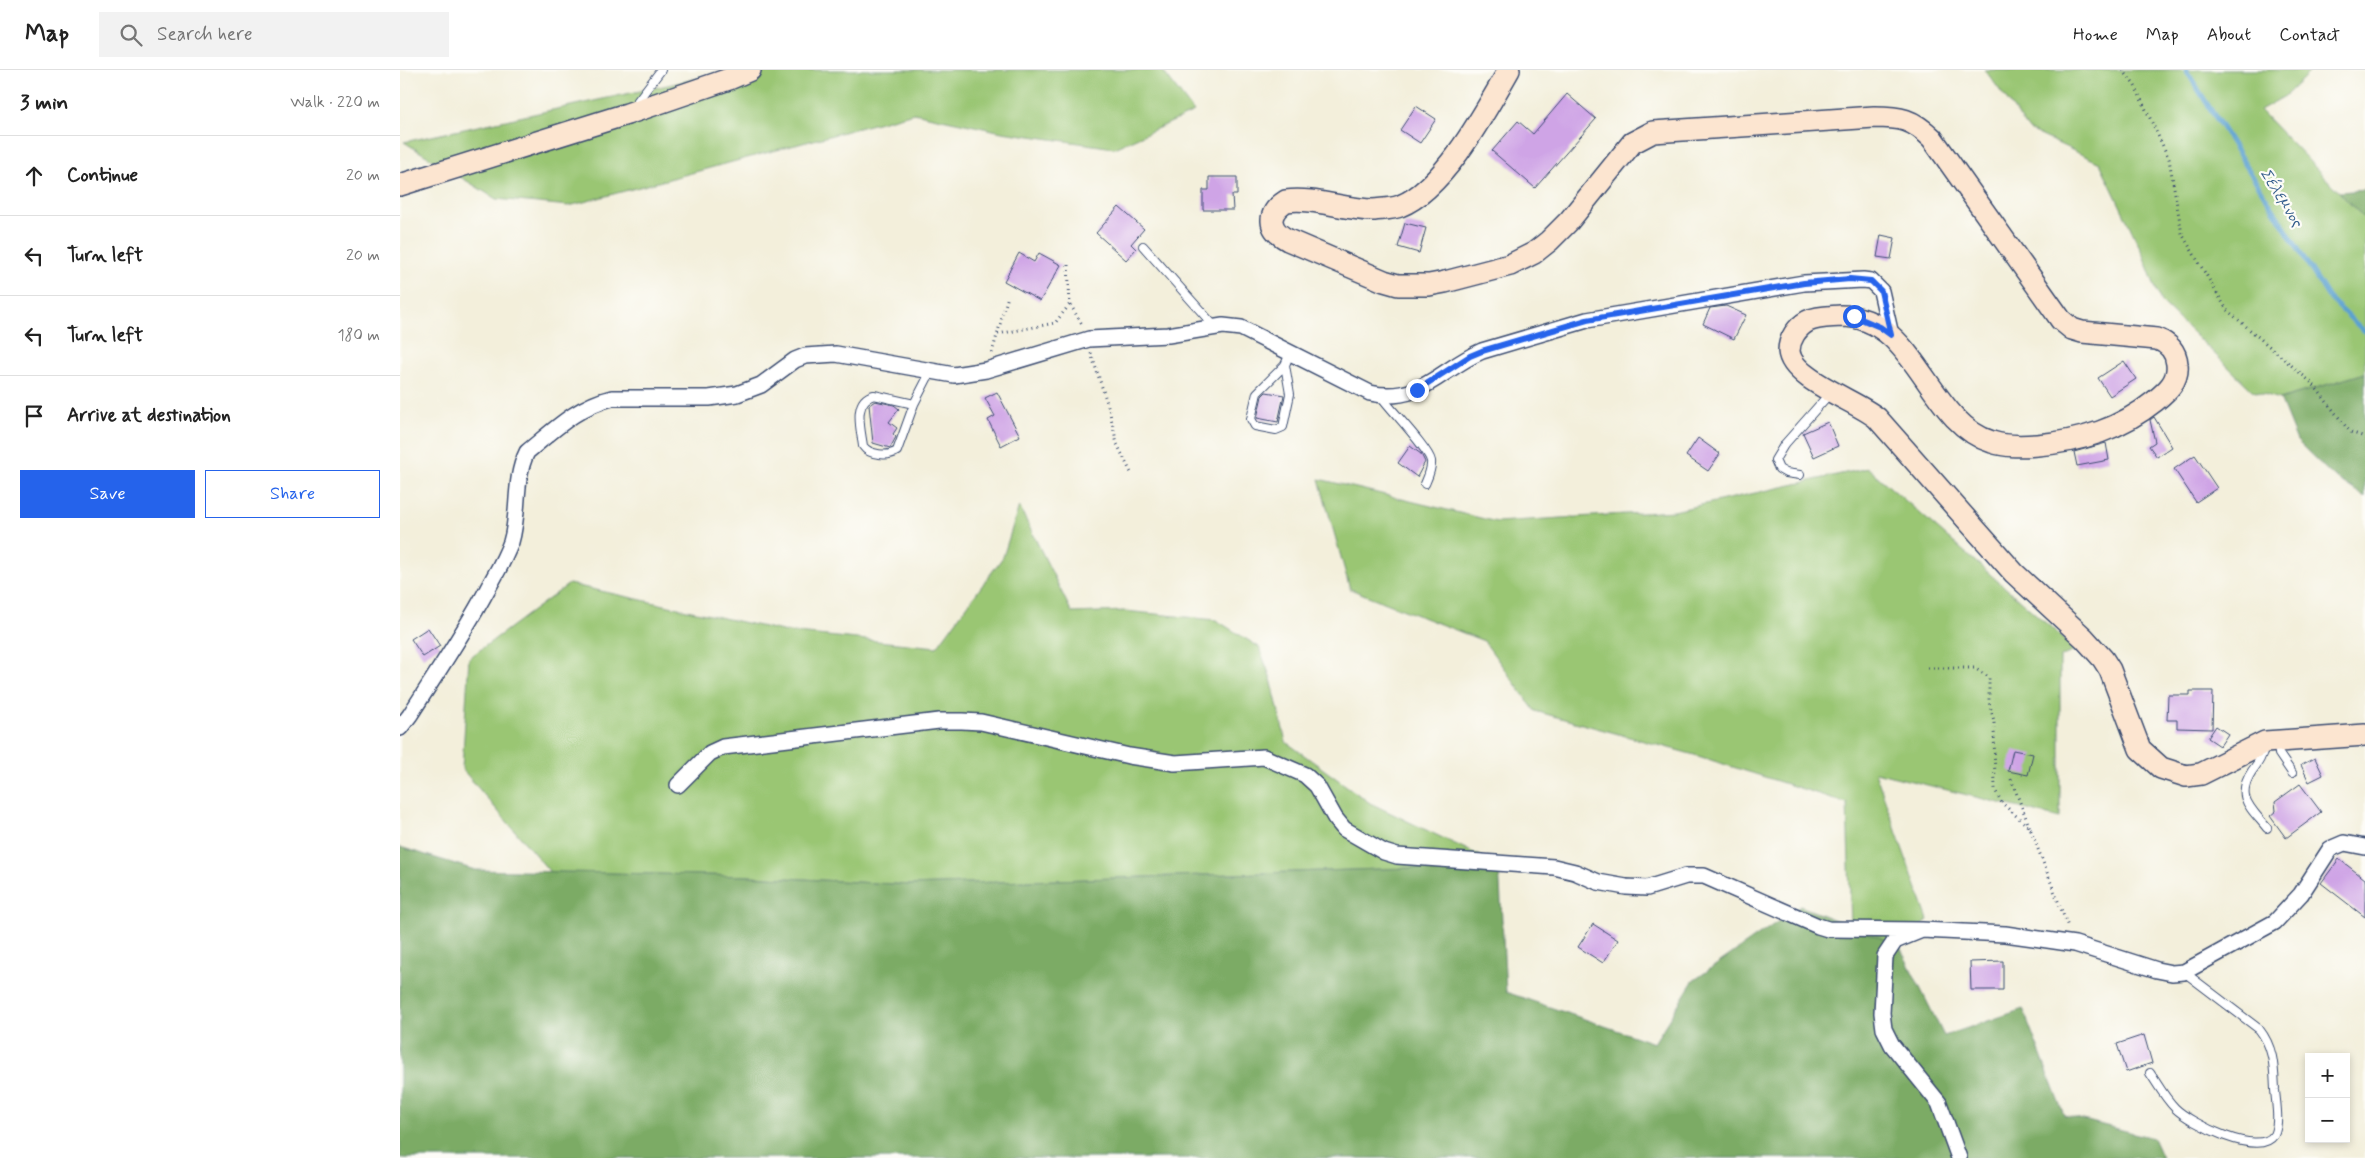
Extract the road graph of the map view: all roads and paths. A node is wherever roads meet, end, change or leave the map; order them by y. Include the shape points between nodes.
1 (661, 70) edge
2 (750, 70) edge
3 (1509, 70) edge
4 (2123, 70) edge
5 (627, 114) junction
6 (400, 185) edge
7 (1143, 246) dead end
8 (1068, 265) dead end
9 (1008, 296) dead end
10 (1070, 304) junction
11 (1215, 327) junction
12 (998, 334) junction
13 (1891, 335) junction
14 (1089, 338) junction
15 (1288, 359) junction
16 (986, 370) junction
17 (932, 371) junction
18 (1832, 392) junction
19 (1380, 395) junction
20 (914, 404) junction
21 (2365, 437) edge
22 (1800, 474) dead end
23 (1132, 475) dead end
24 (1425, 484) dead end
25 (1928, 668) dead end
26 (400, 728) edge
27 (2365, 735) edge
28 (2271, 741) junction
29 (2292, 772) dead end
30 (2011, 779) dead end
31 (678, 785) dead end
32 (2267, 828) dead end
33 (2032, 830) junction
34 (2365, 847) edge
35 (1922, 930) junction
36 (2075, 944) junction
37 (2184, 972) junction
38 (2150, 1074) dead end
39 (1959, 1158) edge

1 - 5 lane
2 - 5 main road
3 - 13 main road via 1478,124 1447,168 1413,200 1398,207 1373,210 1286,201 1272,214 1277,232 1288,240 1384,282 1412,286 1445,282 1510,265 1534,253 1568,221 1632,143 1645,134 1778,123 1897,118 1920,126 1932,138 2061,320 2082,332 2164,342 2171,347 2176,359 2176,375 2171,387 2140,413 2105,432 2058,443 2021,446 1994,443 1981,438 1960,422
4 - 21 path via 2135,86 2169,159 2182,234 2227,310 2313,384 2350,432
5 - 6 main road
7 - 11 lane
8 - 10 path
9 - 12 path
10 - 12 path via 1055,323
10 - 14 path
11 - 14 street via 1168,335
11 - 15 street via 1241,328
12 - 16 path
13 - 18 main road via 1854,316 1819,317 1799,328 1792,337 1789,350 1794,363
13 - 19 street via 1881,291 1871,281 1850,279 1804,283 1587,320 1476,354 1407,394
14 - 16 street
14 - 23 path via 1117,444
15 - 15 lane via 1257,393 1251,419 1254,426 1276,430 1283,427 1290,394
15 - 19 street
16 - 17 street via 954,375
17 - 20 lane
17 - 26 street via 821,354 795,360 761,385 737,394 709,398 612,398 585,406 527,452 519,476 511,540 504,558 471,618
18 - 22 lane via 1784,445 1775,460 1779,469 1786,473
18 - 28 main road via 1858,404 1877,418 2014,573 2096,649 2110,670 2140,749 2149,759 2172,773 2186,776 2201,774
19 - 24 lane via 1428,453 1431,467
20 - 20 lane via 897,451 889,454 865,450 860,413 868,397 874,395
25 - 33 path via 1974,668 1989,677 1989,702 1994,721 1995,790 2002,803
27 - 28 main road
28 - 29 lane
28 - 32 lane via 2244,783 2249,806
30 - 33 path
31 - 35 street via 710,753 723,747 939,721 980,722 1129,756 1175,763 1254,756 1271,759 1298,770 1312,780 1335,818 1354,837 1397,856 1554,867 1598,882 1647,888 1696,875 1828,929
33 - 36 path
34 - 37 street via 2344,844 2330,849 2301,894 2275,922
35 - 36 street via 2005,934
35 - 39 street via 1895,941 1885,956 1884,1029 1892,1045 1939,1103
36 - 37 street via 2157,970
37 - 38 lane via 2259,1029 2266,1038 2274,1063 2277,1124 2274,1136 2269,1142 2256,1147 2228,1141 2190,1122 2173,1107

